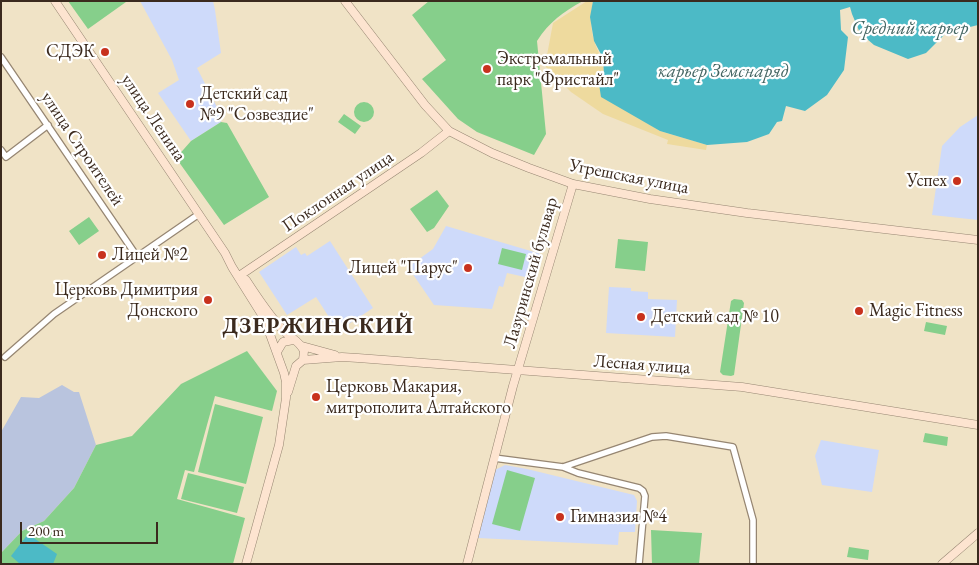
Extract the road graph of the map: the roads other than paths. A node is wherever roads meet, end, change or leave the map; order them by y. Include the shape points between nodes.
1 (55, 1) edge
2 (345, 1) edge
3 (1, 57) edge
4 (48, 125) junction
5 (448, 131) junction
6 (1, 150) edge
7 (573, 184) junction
8 (199, 214) junction
9 (978, 240) edge
10 (225, 253) junction
11 (138, 258) junction
12 (242, 274) junction
13 (293, 340) junction
14 (302, 346) junction
15 (278, 356) junction
16 (5, 357) dead end
17 (342, 357) junction
18 (303, 360) junction
19 (296, 366) junction
20 (518, 370) junction
21 (286, 398) junction
22 (978, 425) edge
23 (494, 458) junction
24 (563, 467) junction
25 (978, 533) edge
26 (246, 564) edge
27 (467, 564) edge
28 (639, 564) edge
29 (753, 564) edge
30 (942, 564) edge

1 - 8 street, улица Ленина
2 - 5 street, Угрешская улица
3 - 4 street, улица Строителей
4 - 6 street via 6,157
4 - 11 street, улица Строителей
5 - 7 street, Угрешская улица via 492,153
5 - 12 street, Поклонная улица via 422,153
7 - 9 street, Угрешская улица via 741,212
7 - 20 street, Лазуринский бульвар
8 - 10 street, улица Ленина
8 - 11 street
10 - 12 street, улица Ленина
10 - 15 street, улица Ленина via 264,318
11 - 16 street via 54,314
12 - 13 street, улица Ленина via 269,315
13 - 14 street, улица Ленина
13 - 15 street via 283,342
14 - 17 street, улица Ленина
14 - 18 street
15 - 19 street via 287,367
15 - 21 street, улица Ленина via 286,382
17 - 18 street, Лесная улица
17 - 20 street, Лесная улица
18 - 19 street
19 - 21 street, улица Ленина
20 - 22 street, Лесная улица via 742,387
20 - 23 street, Лазуринский бульвар
21 - 26 street, улица Ленина via 278,445
23 - 24 street
23 - 27 street, Лазуринский бульвар
24 - 28 street via 643,490
24 - 29 street via 652,437 666,436 733,446 753,520
25 - 30 street

